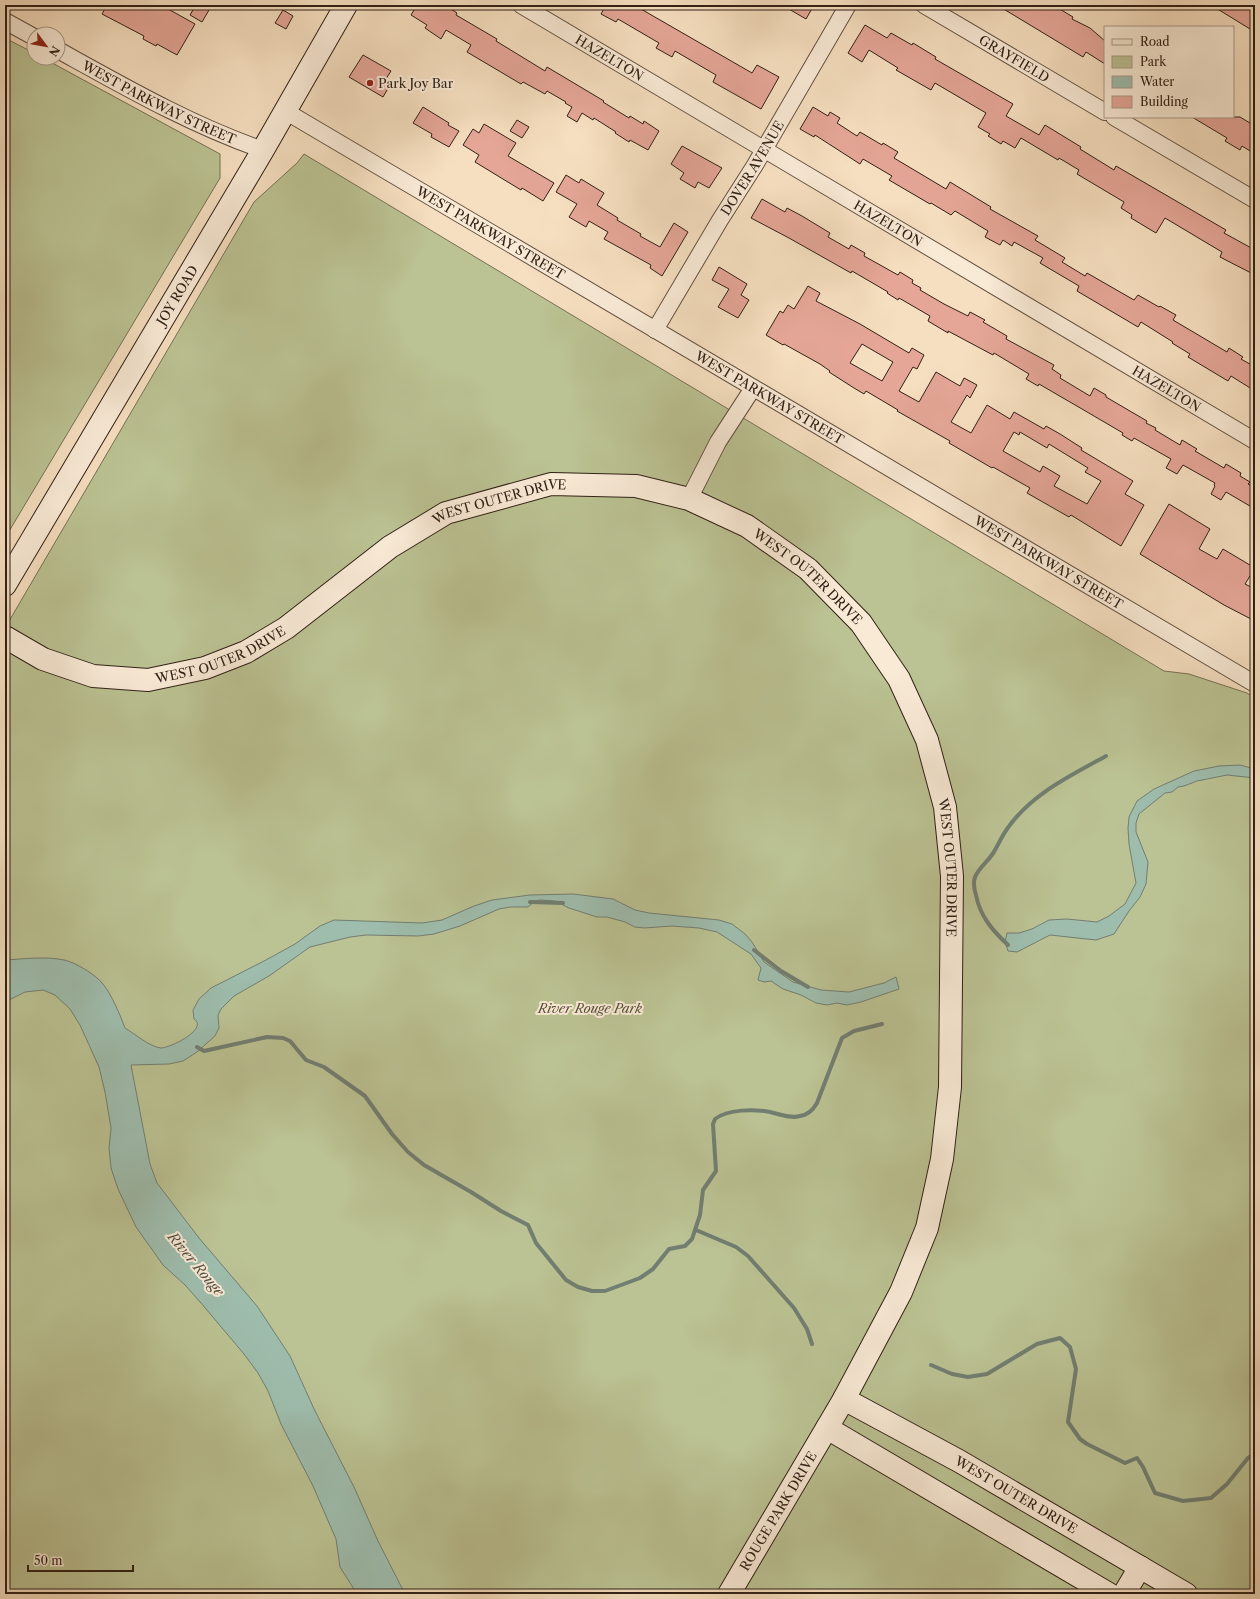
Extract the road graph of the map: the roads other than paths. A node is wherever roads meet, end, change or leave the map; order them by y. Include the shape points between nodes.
1 (346, 5) edge
2 (520, 5) edge
3 (848, 5) edge
4 (924, 5) edge
5 (5, 21) edge
6 (26, 33) edge
7 (66, 54) edge
8 (285, 111) junction
9 (1104, 111) edge
10 (1116, 118) edge
11 (764, 149) junction
12 (263, 150) junction
13 (1255, 200) edge
14 (655, 330) junction
15 (753, 388) junction
16 (1255, 441) edge
17 (689, 499) junction
18 (5, 585) edge
19 (5, 637) edge
20 (1255, 684) edge
21 (844, 1399) junction
22 (827, 1428) junction
23 (1140, 1567) junction
24 (729, 1594) edge
25 (1109, 1594) edge
26 (1124, 1594) edge
27 (1186, 1594) edge

1 - 8 main road, JOY ROAD
2 - 11 street, HAZELTON
3 - 11 street, DOVER AVENUE
4 - 9 street, GRAYFIELD
5 - 6 street
7 - 12 street, WEST PARKWAY STREET via 153,103
8 - 12 main road, JOY ROAD
8 - 14 street, WEST PARKWAY STREET
10 - 13 street
11 - 14 street, DOVER AVENUE
11 - 16 street, HAZELTON
12 - 18 main road, JOY ROAD
14 - 15 street, WEST PARKWAY STREET
15 - 17 street via 718,442
15 - 20 street, WEST PARKWAY STREET
17 - 19 main road, WEST OUTER DRIVE via 636,486 552,484 446,513 390,547 286,628 246,652 204,668 148,680 93,676 44,659
17 - 21 main road, WEST OUTER DRIVE via 747,526 808,569 861,624 899,679 927,740 945,807 952,876 950,1086 942,1159 927,1228 901,1292
21 - 22 main road, WEST OUTER DRIVE
21 - 23 main road, WEST OUTER DRIVE via 959,1461
22 - 24 main road, ROUGE PARK DRIVE
22 - 25 main road
23 - 26 main road
23 - 27 main road, WEST OUTER DRIVE

